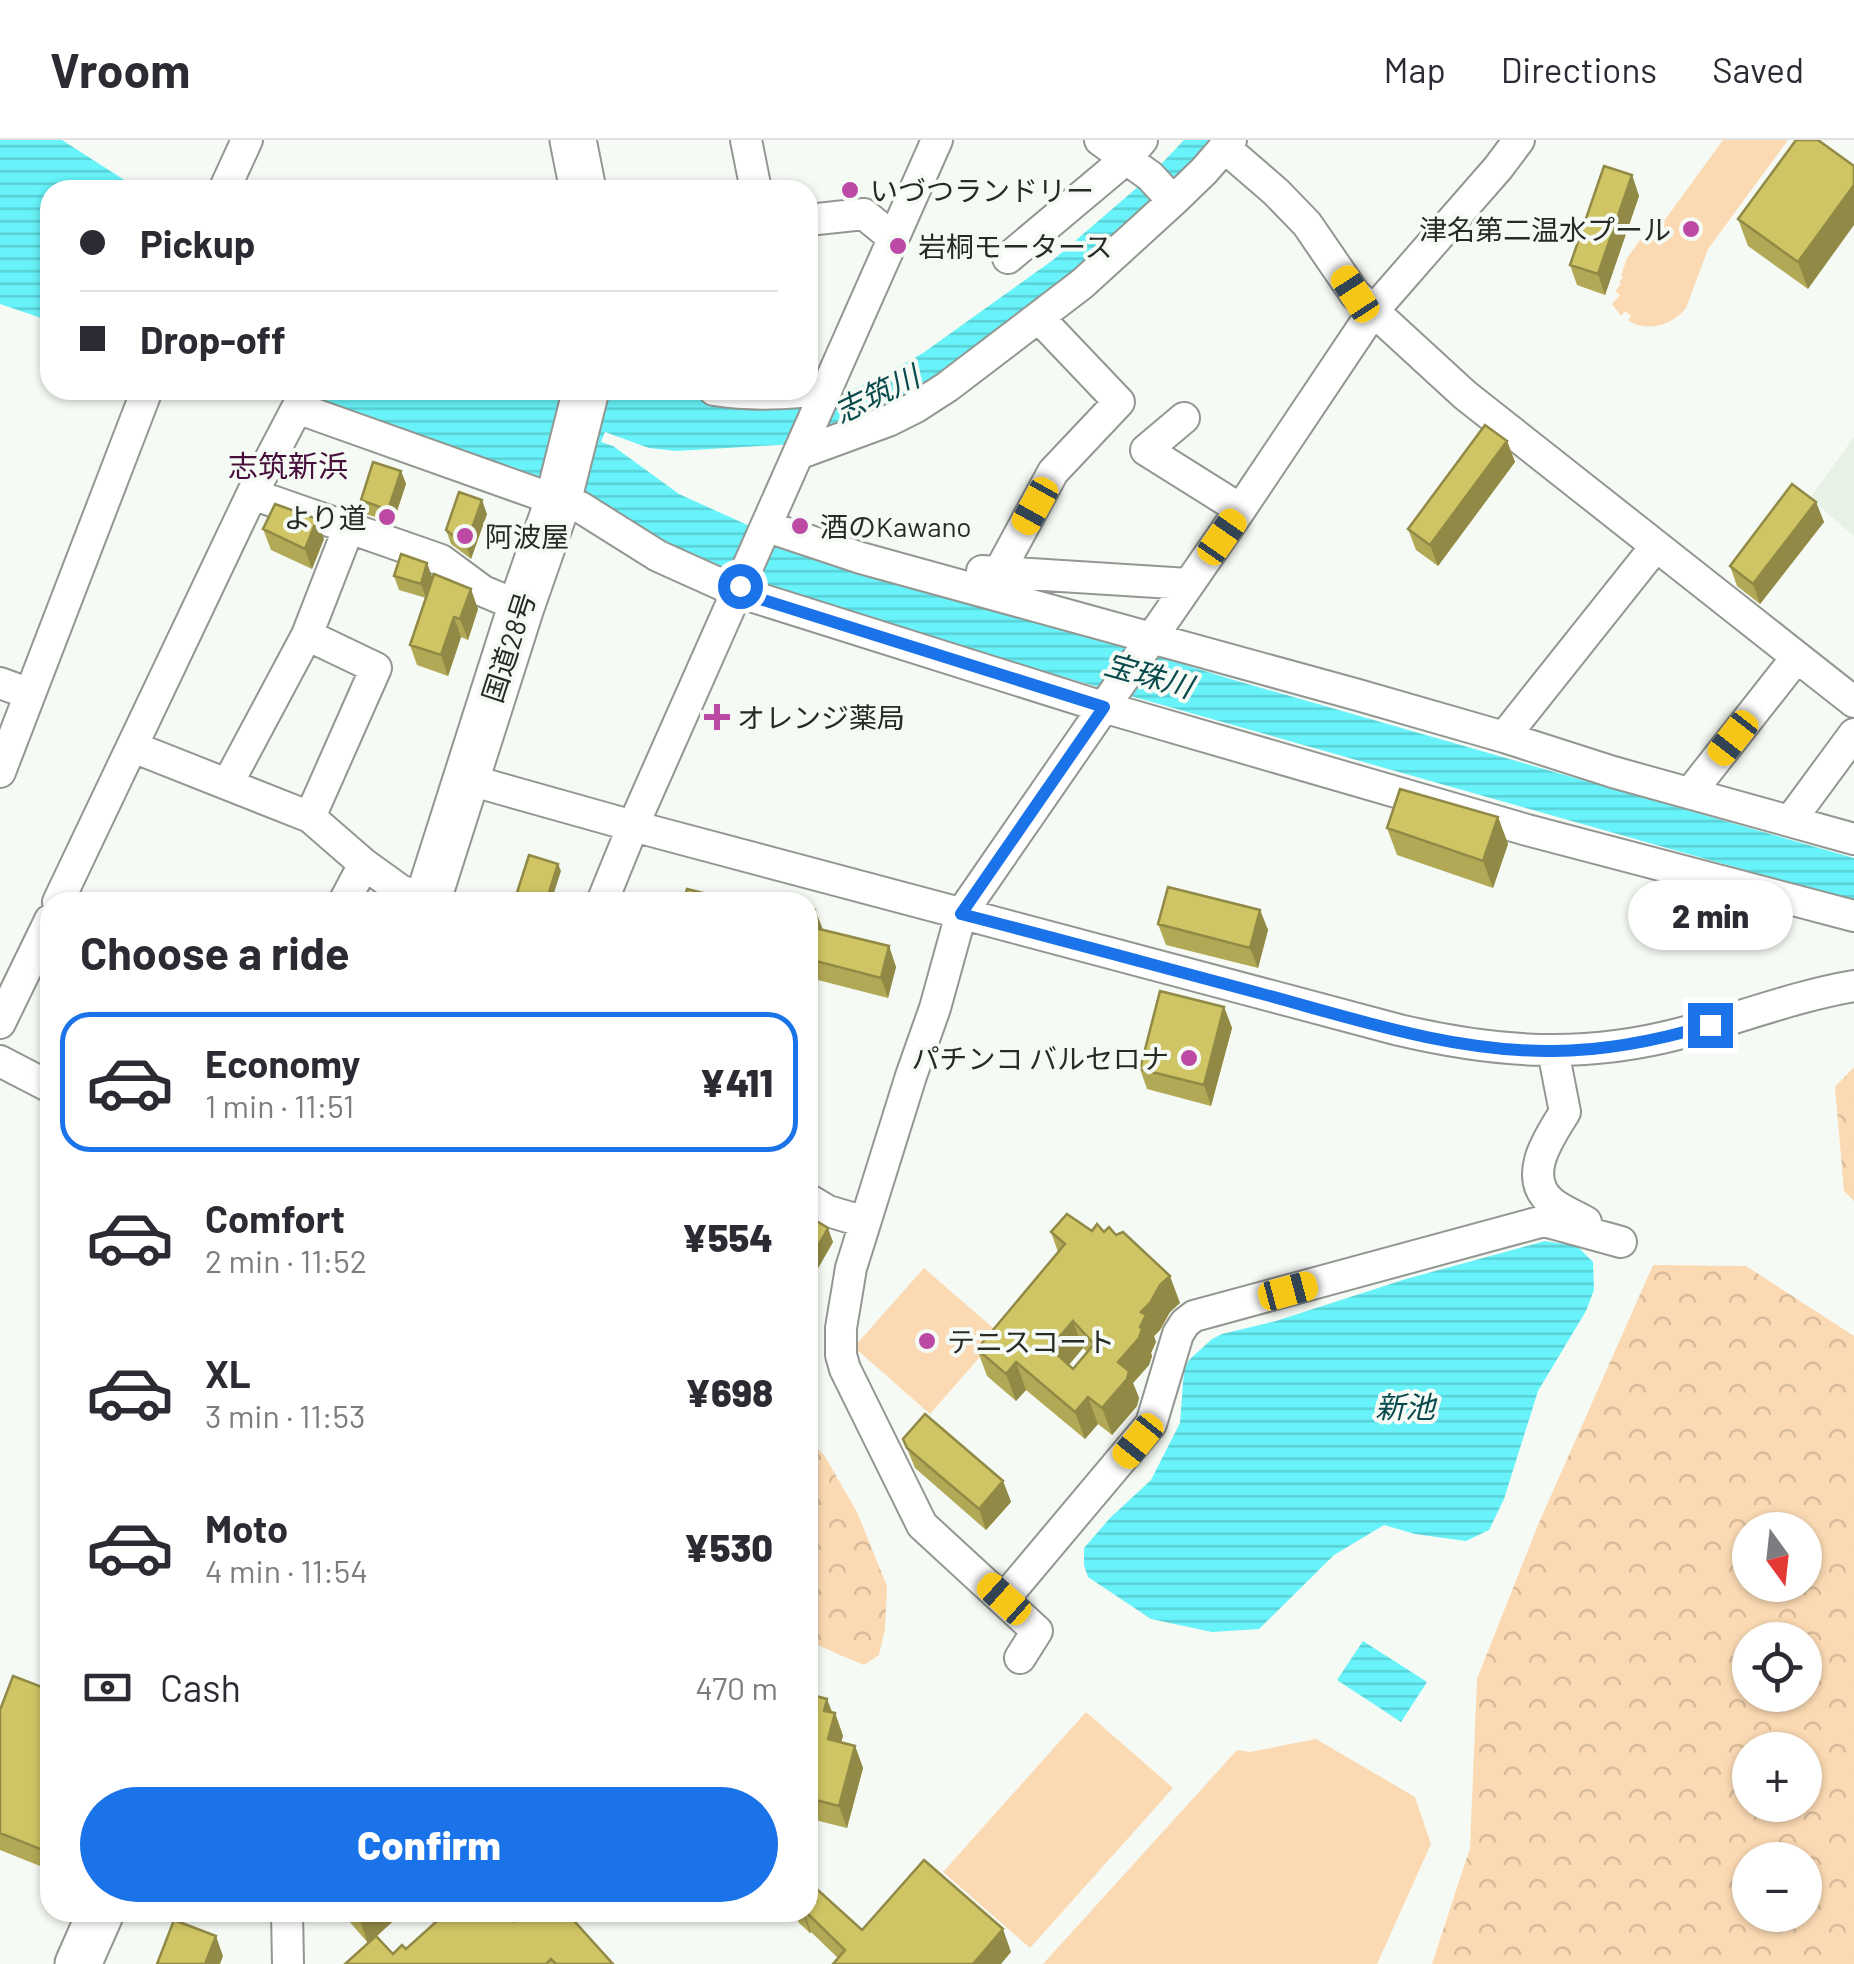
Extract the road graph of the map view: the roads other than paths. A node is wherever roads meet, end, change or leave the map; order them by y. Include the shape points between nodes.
1 (248, 140) edge
2 (573, 140) edge
3 (746, 140) edge
4 (938, 140) edge
5 (1100, 140) edge
6 (1520, 140) edge
7 (1228, 144) edge
8 (1139, 158) edge
9 (229, 180) edge
10 (581, 180) edge
11 (754, 180) edge
12 (1173, 201) junction
13 (818, 219) edge
14 (893, 238) junction
15 (1008, 258) dead end
16 (1374, 310) junction
17 (1039, 318) junction
18 (825, 392) junction
19 (818, 393) edge
20 (143, 400) edge
21 (583, 400) edge
22 (1184, 418) dead end
23 (800, 451) junction
24 (252, 494) junction
25 (558, 498) junction
26 (1240, 509) junction
27 (349, 527) junction
28 (768, 527) junction
29 (1656, 546) junction
30 (999, 572) junction
31 (932, 576) junction
32 (1188, 584) junction
33 (739, 589) junction
34 (520, 607) junction
35 (306, 634) junction
36 (1148, 642) junction
37 (1797, 657) junction
38 (0, 683) edge
39 (30, 694) junction
40 (1854, 702) edge
41 (1105, 705) junction
42 (1854, 734) edge
43 (1504, 737) junction
44 (134, 746) junction
45 (0, 772) edge
46 (466, 779) junction
47 (228, 783) junction
48 (1690, 793) junction
49 (310, 817) junction
50 (1790, 821) junction
51 (633, 826) junction
52 (1854, 839) edge
53 (364, 864) junction
54 (63, 892) edge
55 (349, 892) edge
56 (405, 892) edge
57 (431, 892) edge
58 (606, 892) edge
59 (961, 914) junction
60 (1854, 916) edge
61 (40, 941) edge
62 (1854, 986) edge
63 (0, 1023) edge
64 (1553, 1052) junction
65 (0, 1061) edge
66 (40, 1081) edge
67 (818, 1206) edge
68 (866, 1222) junction
69 (1004, 1599) junction
70 (1020, 1658) dead end
71 (97, 1922) edge
72 (287, 1922) edge
73 (78, 1964) edge
74 (288, 1964) edge

1 - 9 street
2 - 10 highway
3 - 11 street
4 - 14 street
5 - 8 street
6 - 16 street
7 - 12 street
7 - 16 street via 1307,224 1355,294
8 - 12 street
8 - 15 street
12 - 17 street
13 - 14 street via 864,214
14 - 18 street
16 - 26 street
16 - 29 street via 1465,395
17 - 23 street via 916,407
17 - 30 street via 1119,402 1053,472
18 - 19 street
18 - 23 street
20 - 39 street
21 - 25 highway, 国道28号
22 - 26 street via 1146,450
23 - 28 street
24 - 25 street via 297,408
24 - 27 street
24 - 44 street
25 - 33 street via 658,556
25 - 34 highway, 国道28号
26 - 32 street
27 - 34 street via 441,560 483,591
27 - 35 street
28 - 31 street
28 - 33 street
29 - 37 street
29 - 43 street
30 - 31 street via 938,568
30 - 32 street
31 - 36 street
32 - 36 street
33 - 41 street
33 - 51 street
34 - 46 highway, 国道28号
35 - 47 street
35 - 49 street via 376,668
36 - 41 street
36 - 43 street
37 - 40 street
37 - 48 street
38 - 39 street
39 - 45 street
41 - 59 street
41 - 60 street via 1527,830
42 - 50 street
43 - 48 street
44 - 47 street
44 - 54 street
46 - 51 street
46 - 57 highway, 国道28号
47 - 49 street
48 - 50 street
49 - 53 street
50 - 52 street
51 - 58 street
51 - 59 street
53 - 55 street
53 - 56 street
59 - 64 street via 1428,1037
59 - 68 street
61 - 63 street
62 - 64 street via 1680,1034
64 - 69 street via 1565,1112 1540,1155 1541,1188 1556,1205 1621,1242 1540,1222 1194,1316 1178,1334 1152,1424
65 - 66 street
67 - 68 street
68 - 69 street via 841,1328 845,1368 922,1525
69 - 70 street via 1037,1632
71 - 73 highway
72 - 74 street

